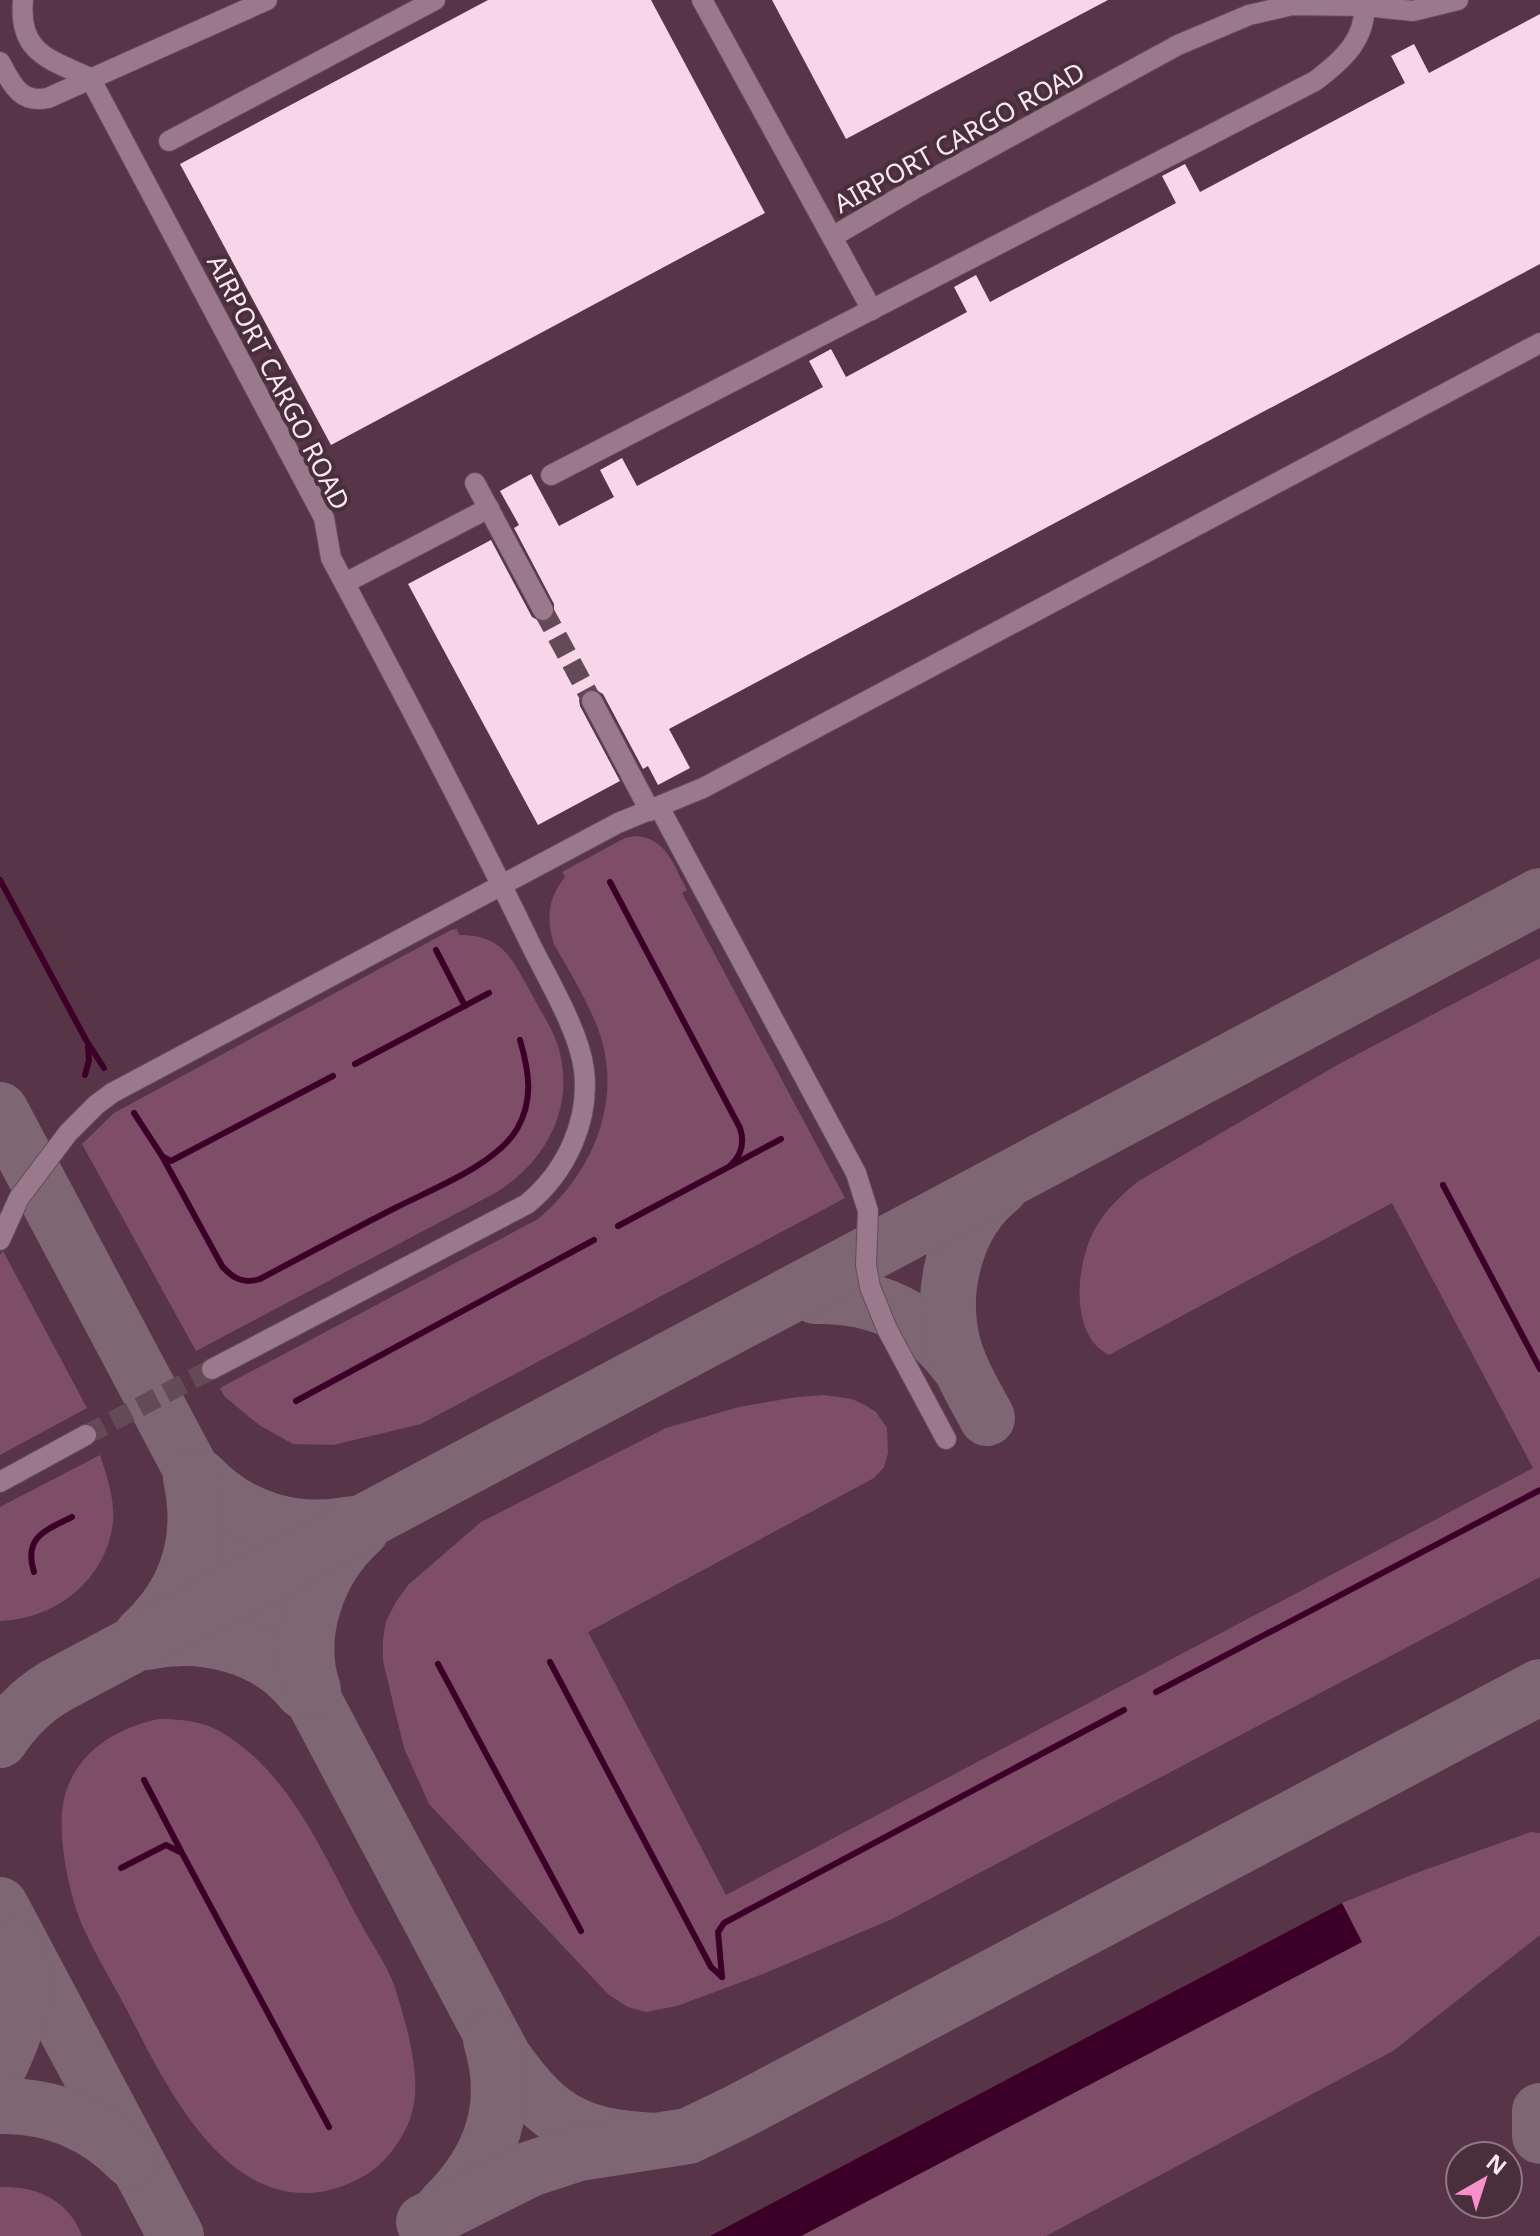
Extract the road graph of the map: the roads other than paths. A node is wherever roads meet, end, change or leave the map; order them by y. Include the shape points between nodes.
1 (23, 0) edge
2 (267, 0) edge
3 (435, 0) edge
4 (702, 0) edge
5 (1458, 0) edge
6 (1365, 3) edge
7 (0, 62) edge
8 (90, 78) junction
9 (169, 141) dead end
10 (832, 237) junction
11 (872, 310) junction
12 (1540, 343) edge
13 (551, 475) dead end
14 (475, 483) dead end
15 (489, 508) junction
16 (345, 583) junction
17 (543, 610) tunnel mouth
18 (592, 701) tunnel mouth
19 (654, 809) junction
20 (502, 885) junction
21 (19, 1198) junction
22 (0, 1214) edge
23 (0, 1240) edge
24 (212, 1369) tunnel mouth
25 (86, 1435) tunnel mouth
26 (946, 1439) dead end
27 (0, 1482) edge

1 - 8 lane via 21,23 36,52
2 - 8 lane
3 - 9 lane
4 - 10 lane, AIRPORT CARGO ROAD
5 - 6 lane, AIRPORT CARGO ROAD via 1413,11
6 - 10 lane, AIRPORT CARGO ROAD via 1292,5 1249,15 1178,45
6 - 11 lane via 1357,43 1315,81
7 - 8 lane via 13,86 36,100
8 - 16 lane, AIRPORT CARGO ROAD via 324,518 331,558
10 - 11 lane
11 - 13 lane
12 - 19 lane via 703,788
14 - 15 lane
15 - 16 lane
15 - 17 lane
16 - 20 lane, AIRPORT CARGO ROAD
18 - 19 lane
19 - 20 lane
19 - 26 lane via 856,1173 868,1211 870,1287
20 - 21 lane via 112,1093 68,1133
20 - 24 lane, AIRPORT CARGO ROAD via 577,1041 584,1070 581,1119 566,1159 542,1192 514,1213
21 - 22 lane
21 - 23 lane
25 - 27 lane

